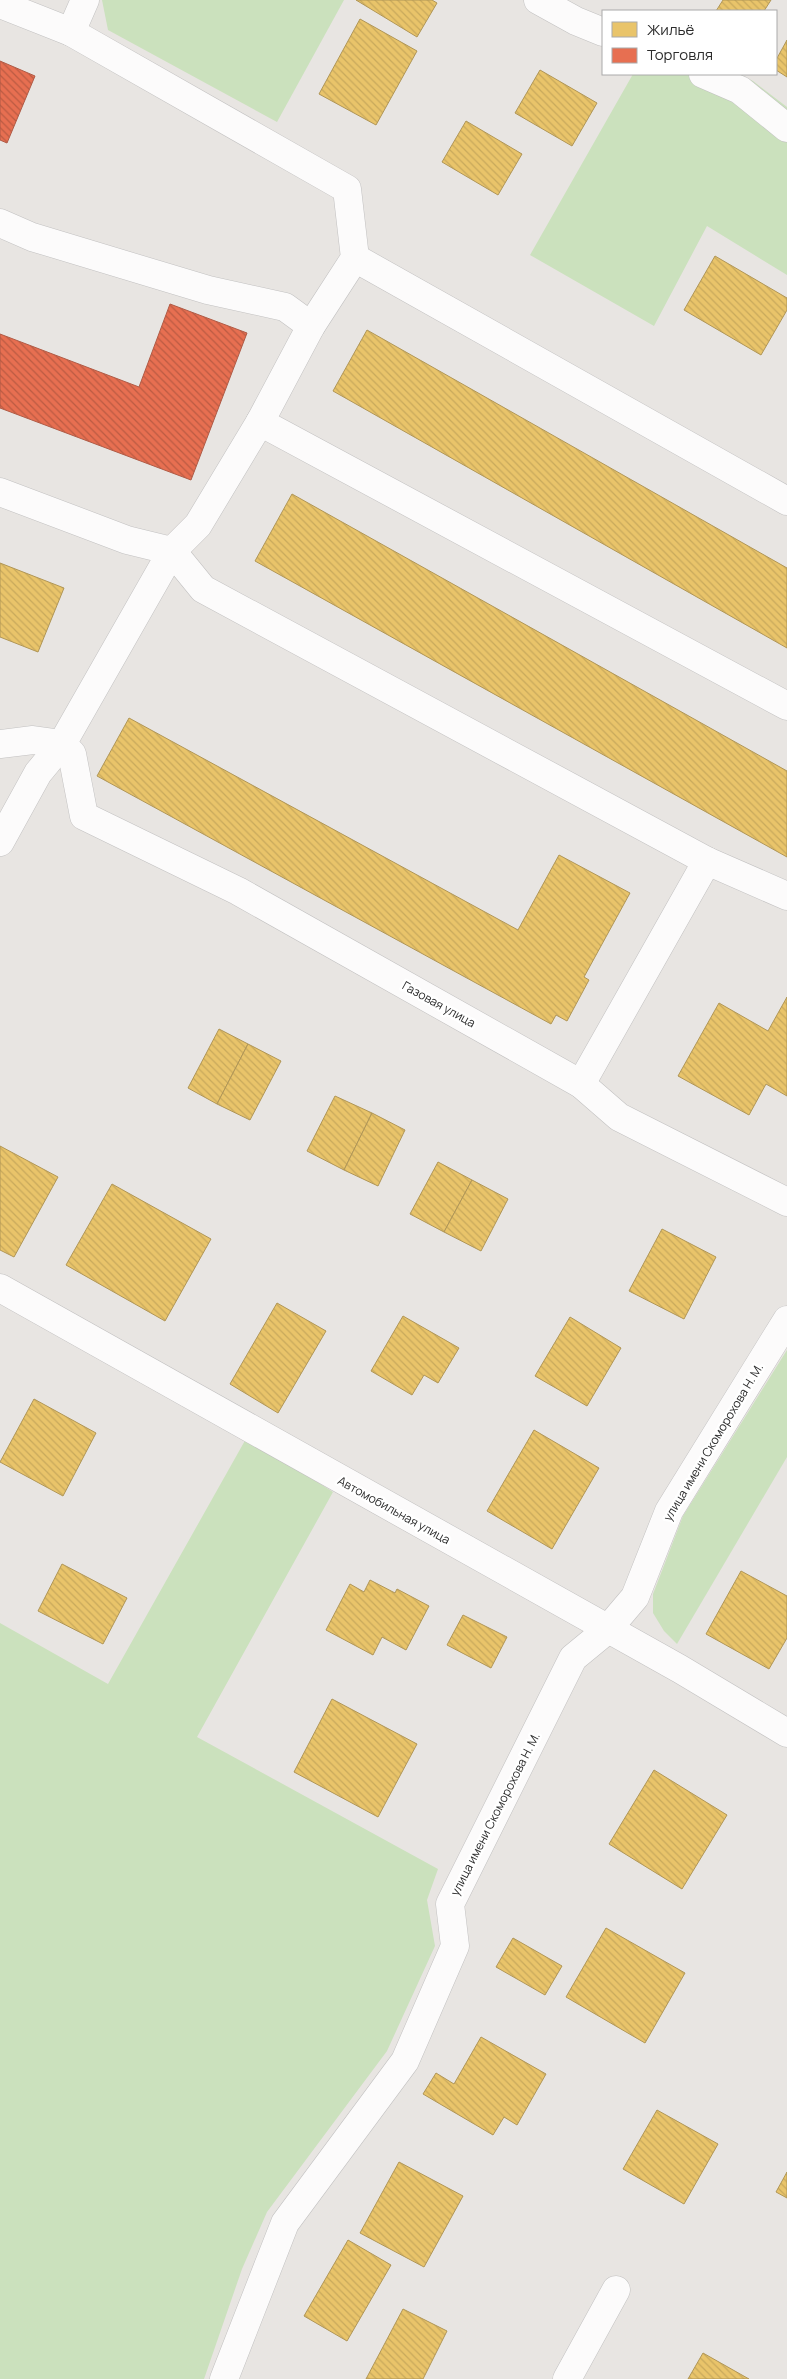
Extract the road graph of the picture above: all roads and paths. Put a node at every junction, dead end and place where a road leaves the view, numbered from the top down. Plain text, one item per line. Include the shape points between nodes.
1 (84, 0) edge
2 (538, 0) edge
3 (0, 4) edge
4 (70, 32) junction
5 (602, 32) edge
6 (705, 75) edge
7 (787, 128) edge
8 (0, 223) edge
9 (355, 258) junction
10 (312, 326) junction
11 (260, 422) junction
12 (0, 492) edge
13 (787, 501) edge
14 (172, 551) junction
15 (787, 706) edge
16 (0, 744) edge
17 (62, 744) junction
18 (0, 842) edge
19 (707, 861) junction
20 (787, 896) edge
21 (581, 1084) junction
22 (787, 1202) edge
23 (0, 1288) edge
24 (787, 1320) edge
25 (607, 1630) junction
26 (787, 1733) edge
27 (616, 2290) dead end
28 (224, 2379) edge
29 (567, 2379) edge

1 - 4 street
2 - 5 street
3 - 4 street
4 - 9 street via 347,189
6 - 7 street via 740,90
8 - 10 street via 32,237 208,290 285,308
9 - 10 street
9 - 13 street
10 - 11 street
11 - 14 street via 198,525
11 - 15 street
12 - 14 street via 127,540
14 - 17 street
14 - 19 street via 203,589
16 - 17 street via 33,740
17 - 18 street via 38,773
17 - 21 street, Газовая улица via 72,754 84,816 238,891
19 - 20 street
19 - 21 street
21 - 22 street, Газовая улица via 619,1117
23 - 25 street, Автомобильная улица
24 - 25 street, улица имени Скоморохова Н. М. via 669,1511 635,1597
25 - 26 street, Автомобильная улица
25 - 28 street, улица имени Скоморохова Н. М. via 573,1658 450,1904 455,1946 405,2061 285,2223
27 - 29 street

